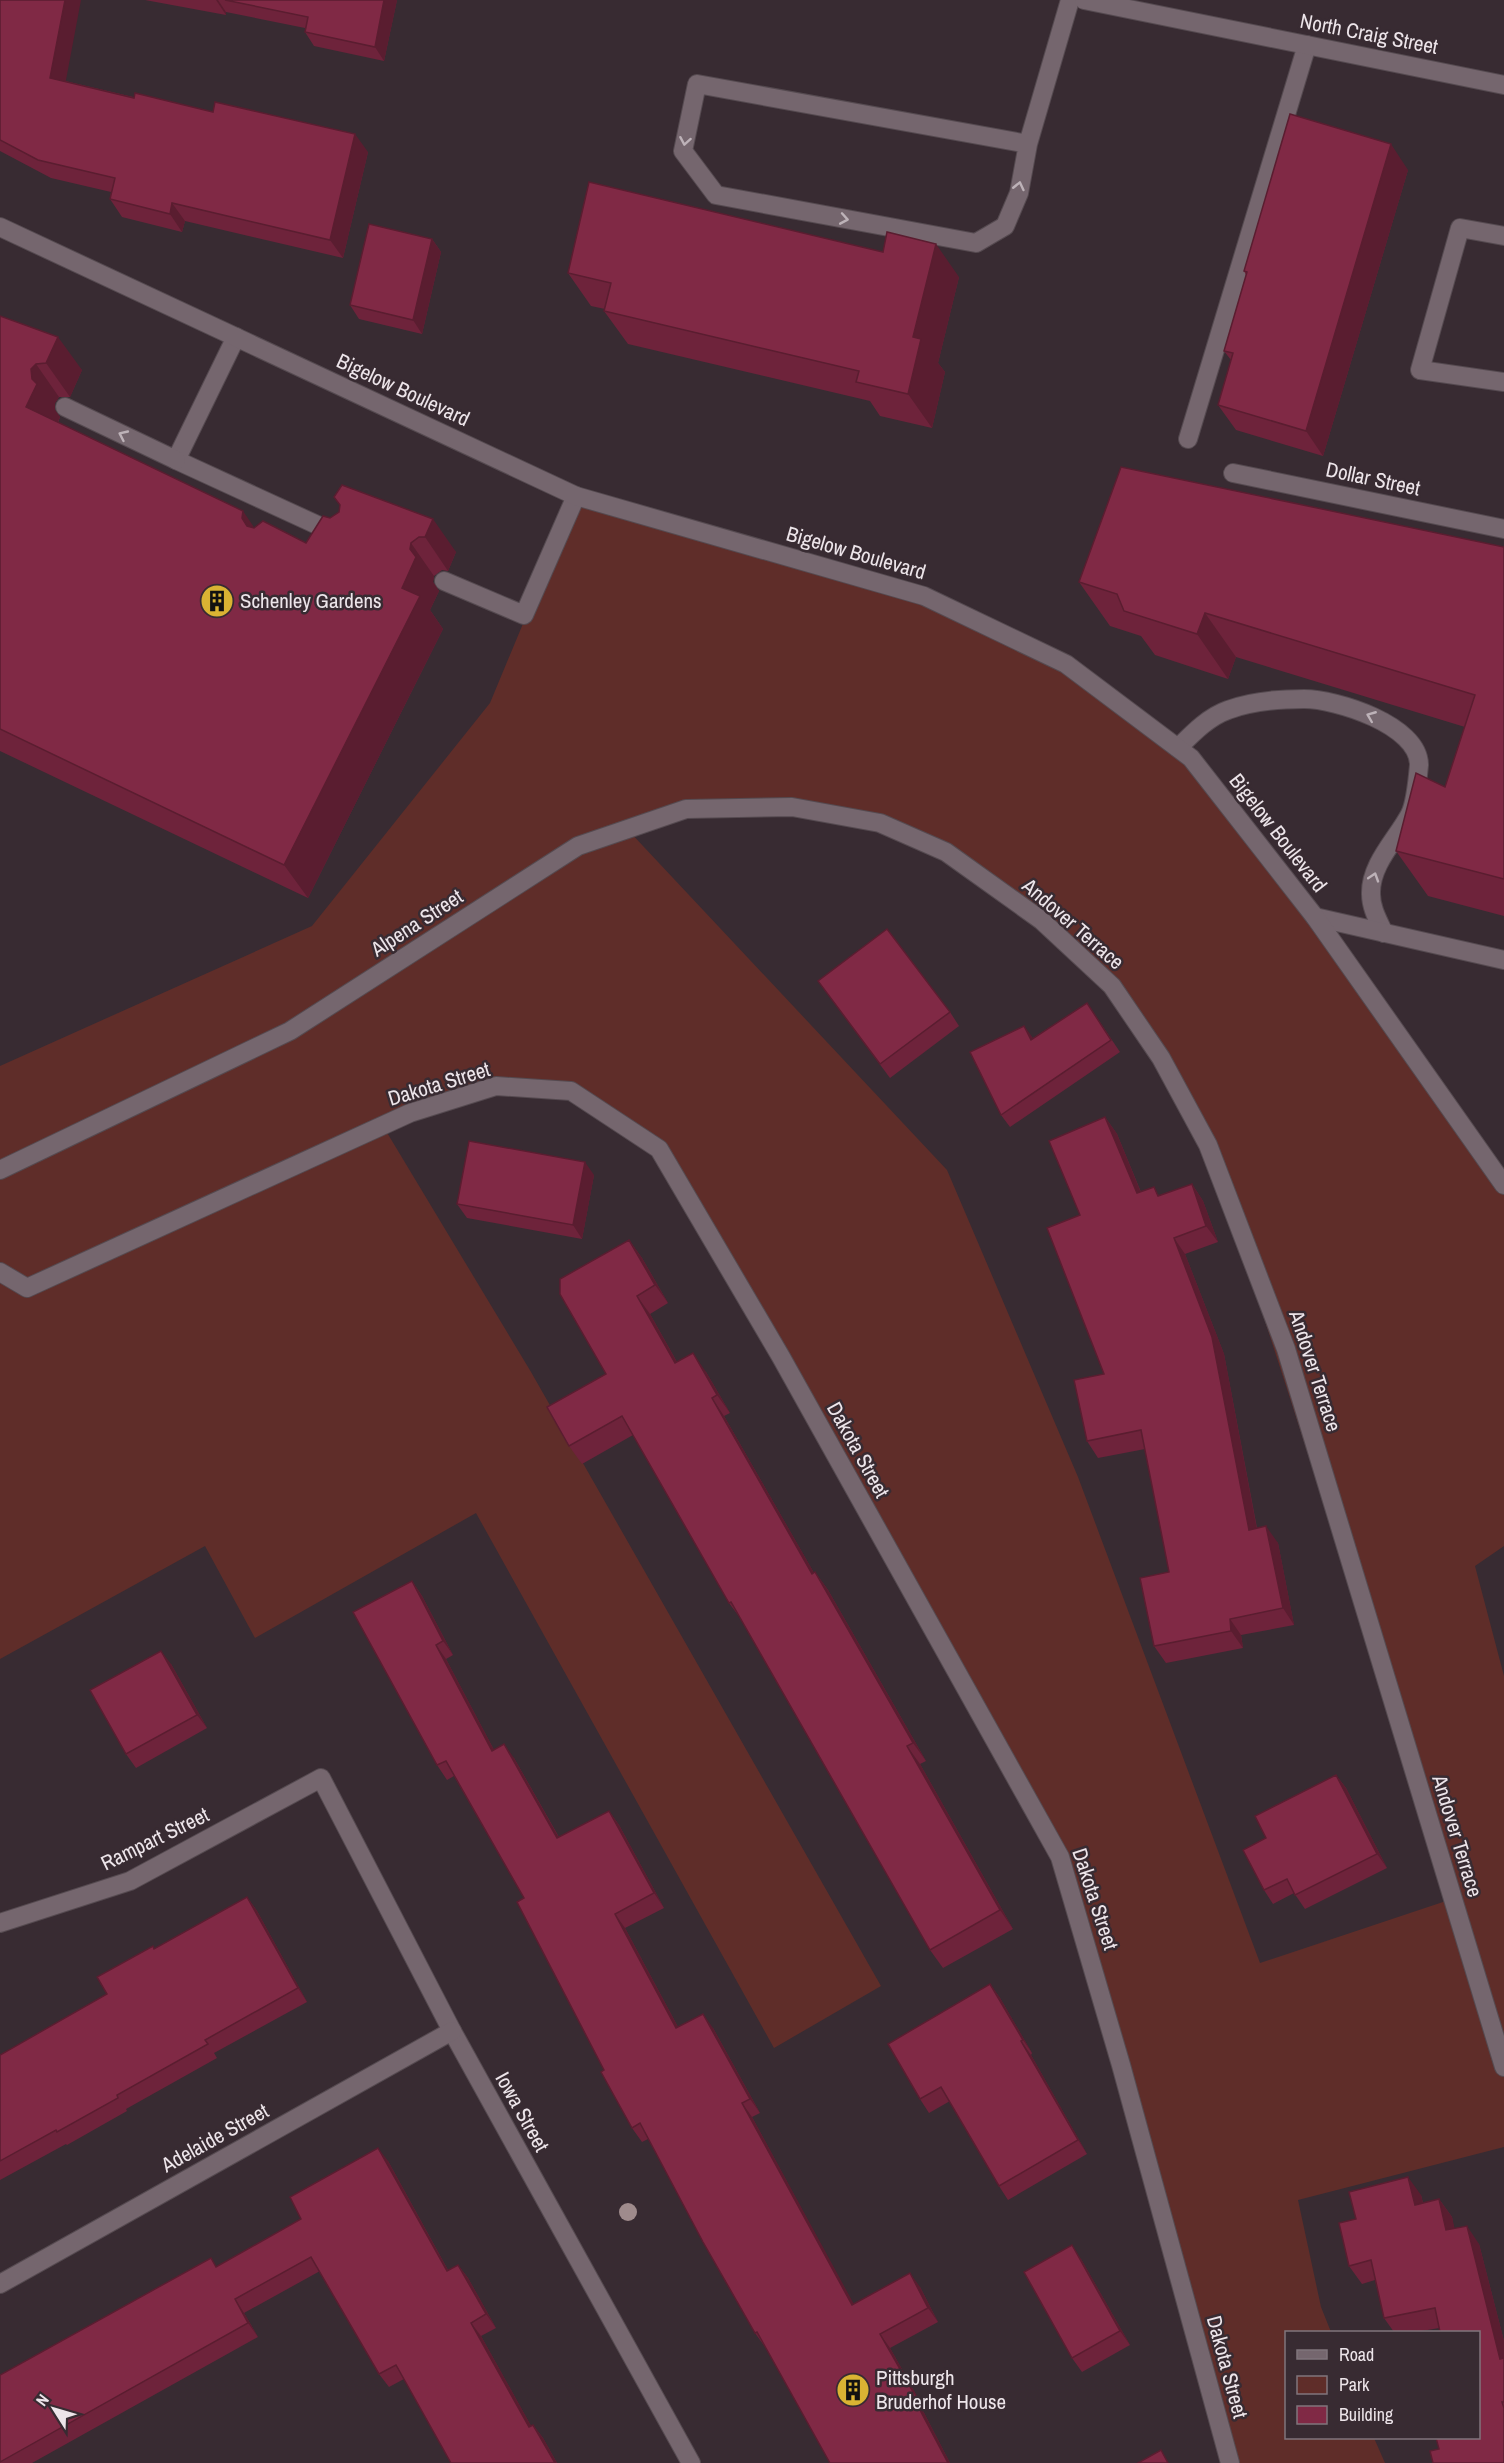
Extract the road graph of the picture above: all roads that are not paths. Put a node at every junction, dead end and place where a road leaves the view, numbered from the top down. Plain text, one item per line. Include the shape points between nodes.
1 (1070, 0) edge
2 (1084, 0) edge
3 (1307, 45) junction
4 (1504, 85) edge
5 (1028, 144) junction
6 (0, 227) edge
7 (1504, 236) edge
8 (236, 337) junction
9 (1504, 382) edge
10 (65, 407) dead end
11 (1188, 439) dead end
12 (176, 460) junction
13 (1233, 473) dead end
14 (576, 496) junction
15 (293, 514) junction
16 (1504, 529) edge
17 (285, 532) edge
18 (352, 540) edge
19 (444, 581) dead end
20 (1178, 748) junction
21 (880, 823) joint
22 (1315, 917) junction
23 (1384, 933) junction
24 (1504, 960) edge
25 (0, 1170) edge
26 (1504, 1185) edge
27 (0, 1272) edge
28 (321, 1778) joint
29 (0, 1923) edge
30 (452, 2031) junction
31 (1504, 2067) edge
32 (0, 2284) edge
33 (691, 2463) edge
34 (1230, 2463) edge

1 - 5 street
2 - 3 street, North Craig Street
3 - 4 street, North Craig Street
3 - 11 street
5 -> 5 street via 697,84 683,151 716,195 976,243 1005,226 1018,193
6 - 8 street, Bigelow Boulevard
7 - 9 street via 1460,228 1420,370
8 - 12 street
8 - 14 street, Bigelow Boulevard
12 -> 10 street
12 - 15 street
13 - 16 street, Dollar Street
14 - 19 street via 524,615
14 - 20 street, Bigelow Boulevard via 924,596 1066,664
15 - 17 street
15 - 18 street
20 - 22 street, Bigelow Boulevard via 1191,758
23 -> 20 street via 1373,909 1372,879 1411,811 1419,764 1402,733 1380,720 1330,702 1305,699 1227,710 1200,726
21 - 25 street, Alpena Street via 792,807 686,809 578,846 290,1031
21 - 31 street, Andover Terrace via 946,852 1041,920 1112,986 1161,1058 1208,1145 1286,1349
22 - 23 street
22 - 26 street, Bigelow Boulevard
23 - 24 street
27 - 34 street, Dakota Street via 27,1288 410,1113 496,1086 571,1091 659,1149 781,1358 1060,1857
28 - 29 street, Rampart Street via 130,1881
28 - 30 street, Iowa Street
30 - 32 street, Adelaide Street
30 - 33 street, Iowa Street

